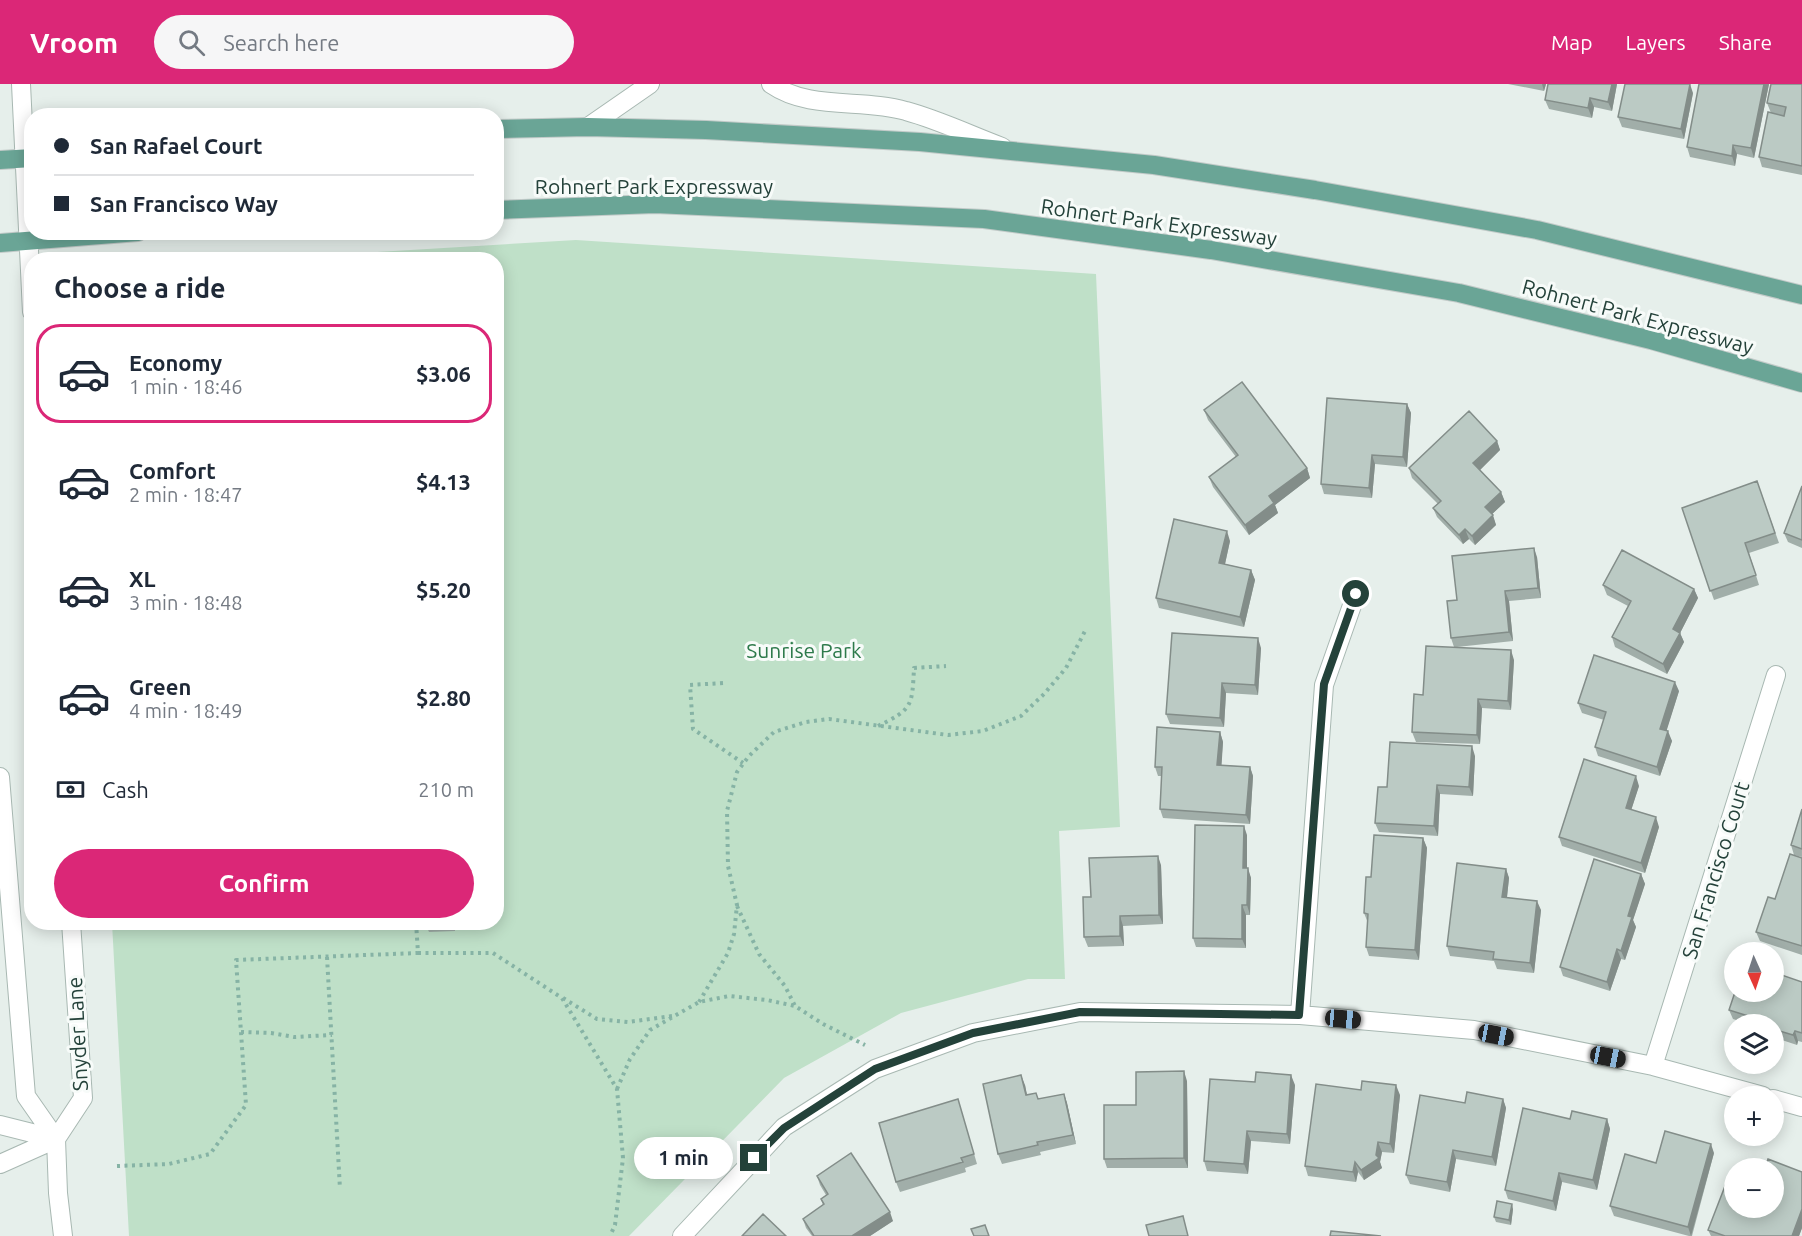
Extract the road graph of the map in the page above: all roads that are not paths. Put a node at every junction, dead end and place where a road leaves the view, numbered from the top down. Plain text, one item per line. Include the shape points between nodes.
1 (21, 84) edge
2 (650, 84) edge
3 (771, 84) edge
4 (24, 116) edge
5 (588, 127) junction
6 (504, 129) edge
7 (1009, 150) junction
8 (24, 158) edge
9 (0, 160) edge
10 (504, 210) edge
11 (41, 240) edge
12 (29, 241) junction
13 (0, 243) edge
14 (29, 252) edge
15 (1802, 295) edge
16 (1802, 383) edge
17 (1356, 594) dead end
18 (1776, 675) dead end
19 (0, 777) edge
20 (72, 930) edge
21 (1299, 1015) junction
22 (1653, 1066) junction
23 (1726, 1086) edge
24 (1784, 1102) edge
25 (1802, 1107) edge
26 (0, 1125) edge
27 (56, 1139) junction
28 (0, 1164) edge
29 (63, 1236) edge
30 (682, 1236) edge

1 - 4 street
2 - 5 street
3 - 7 street via 803,99 905,110
5 - 6 main road
5 - 7 main road via 920,142
7 - 15 main road via 1154,165 1315,189 1538,230
8 - 9 main road
10 - 16 main road, Rohnert Park Expressway via 655,204 995,220 1211,250 1459,293 1651,340
11 - 12 main road
12 - 13 main road
12 - 14 street
17 - 21 street via 1324,684
18 - 22 street, San Francisco Court
19 - 27 street via 26,1096
20 - 27 street, Snyder Lane via 82,1098
21 - 22 street via 1474,1030
21 - 30 street via 1080,1012 973,1033 875,1069 784,1128
22 - 23 street
24 - 25 street
26 - 27 street
27 - 28 street
27 - 29 street

